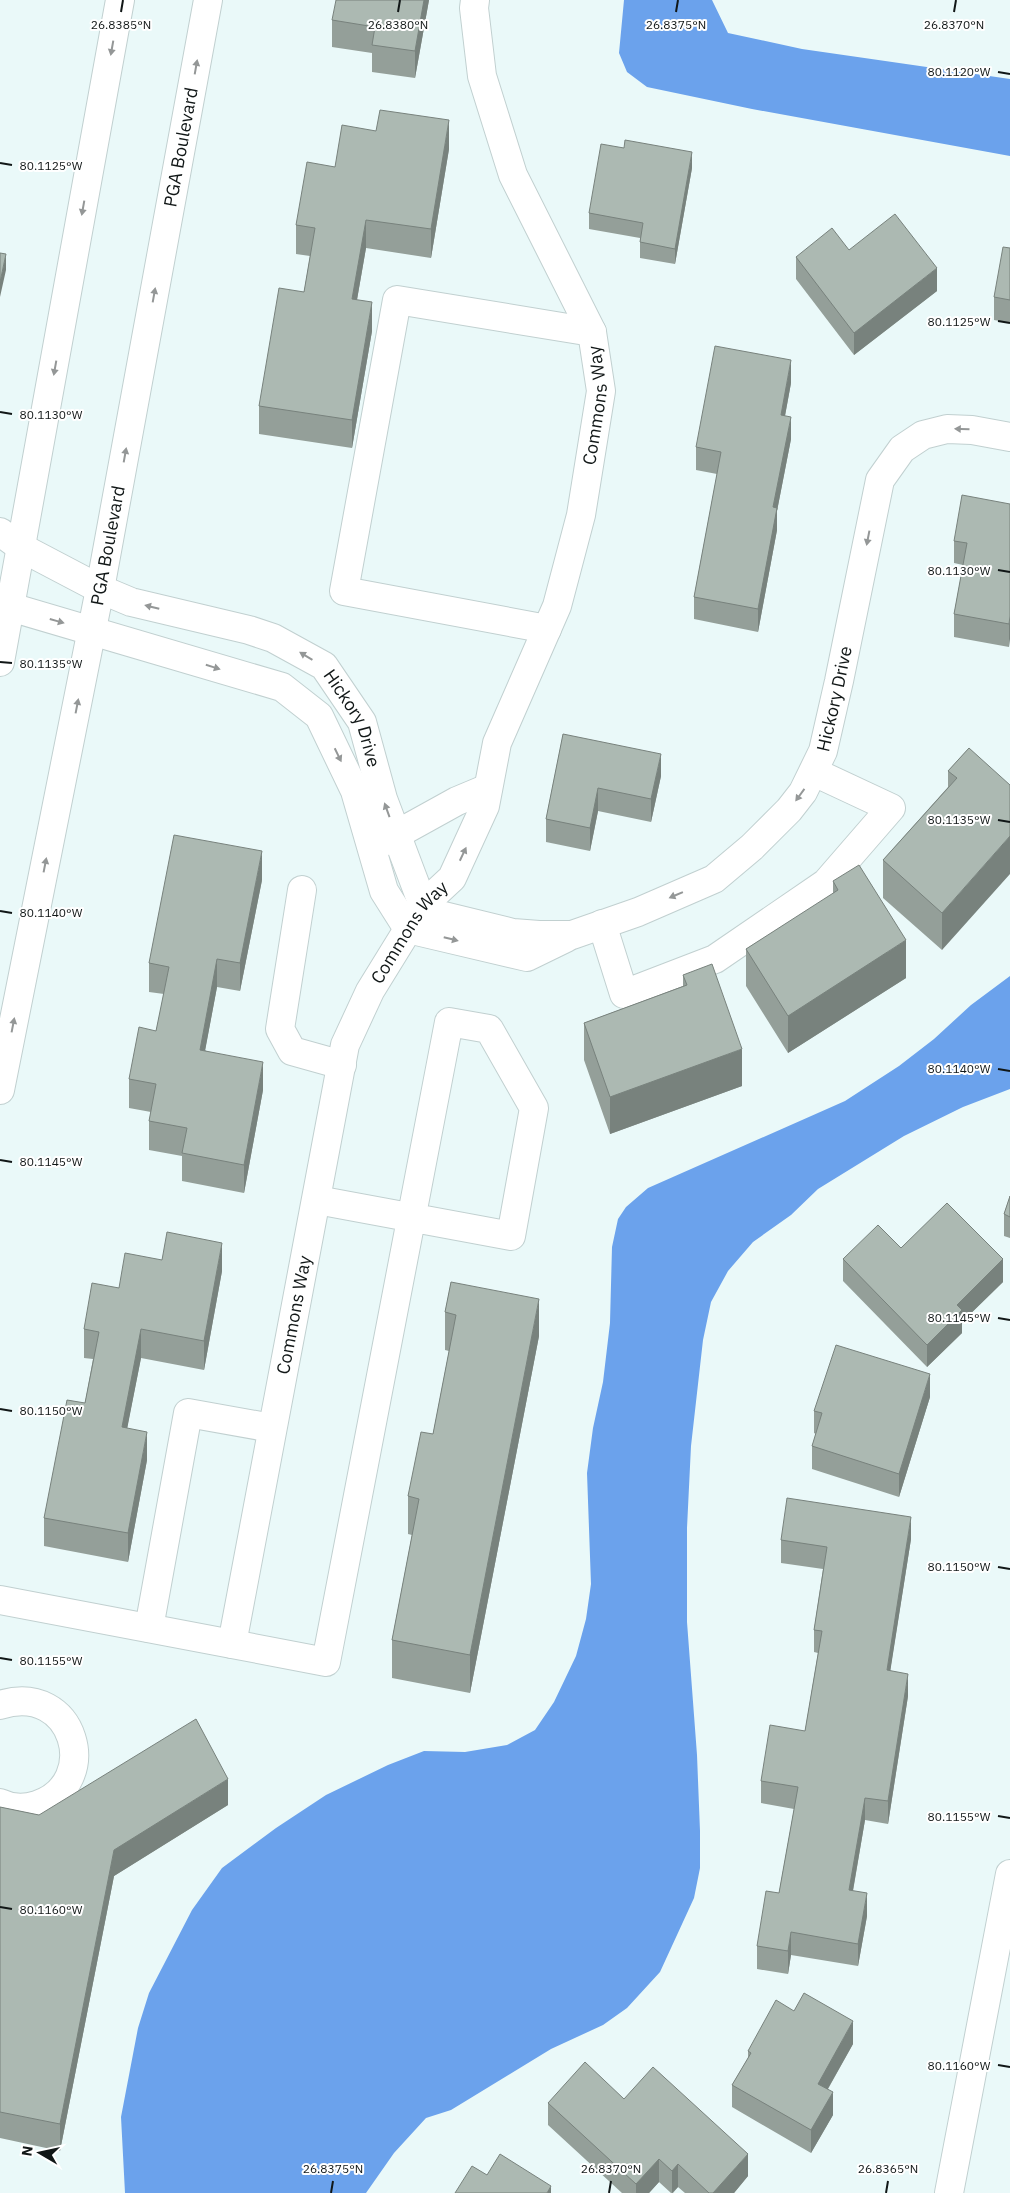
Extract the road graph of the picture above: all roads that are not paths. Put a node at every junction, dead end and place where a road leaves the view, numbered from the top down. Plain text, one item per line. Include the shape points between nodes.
1 (120, 0) edge
2 (208, 0) edge
3 (475, 0) edge
4 (592, 332) junction
5 (1010, 438) edge
6 (0, 532) edge
7 (22, 548) junction
8 (100, 589) junction
9 (5, 606) edge
10 (547, 628) junction
11 (92, 631) junction
12 (0, 662) edge
13 (814, 772) junction
14 (488, 788) junction
15 (396, 836) junction
16 (372, 848) junction
17 (302, 890) dead end
18 (423, 905) junction
19 (602, 924) junction
20 (408, 928) junction
21 (572, 935) junction
22 (342, 1065) junction
23 (0, 1090) edge
24 (317, 1200) junction
25 (413, 1217) junction
26 (272, 1428) junction
27 (0, 1600) edge
28 (149, 1628) junction
29 (232, 1644) junction
30 (0, 1705) edge
31 (0, 1803) edge
32 (1010, 1874) edge
33 (949, 2193) edge

1 -> 7 street
8 -> 2 street, PGA Boulevard
3 - 4 street, Commons Way via 482,76 513,175
4 - 10 street, Commons Way via 601,391 581,515 557,606
4 - 10 street via 397,300 344,591
5 -> 13 street, Hickory Drive via 972,430 947,429 923,435 902,449 880,480 839,681 823,751
6 - 7 street, Hickory Drive
7 - 8 street, Hickory Drive
7 - 9 street
8 - 11 street, PGA Boulevard
15 -> 8 street, Hickory Drive via 362,722 324,666 273,638 131,602
9 -> 11 street, Hickory Drive
9 - 12 street
10 - 14 street, Commons Way via 497,743
11 -> 16 street, Hickory Drive via 282,687 319,716 355,791
23 -> 11 street, PGA Boulevard
13 -> 19 street, Hickory Drive via 789,810 752,848 714,879
13 - 19 street via 891,808 826,883 715,959 624,994
14 - 15 street via 457,801
18 -> 14 street, Commons Way via 452,878 485,806
15 - 16 street
15 - 18 street, Hickory Drive
16 - 20 street, Hickory Drive via 384,891
17 - 22 street via 280,1029 292,1051
18 - 20 street, Commons Way
18 - 21 street, Hickory Drive via 440,915 513,933
19 - 21 street, Hickory Drive
20 -> 21 street, Hickory Drive via 527,957
20 - 22 street, Commons Way via 370,991 346,1045
22 - 24 street, Commons Way
24 - 25 street
24 - 26 street, Commons Way
25 - 25 street via 449,1022 489,1029 534,1108 511,1236
25 - 29 street via 326,1662
26 - 28 street via 188,1414
26 - 29 street, Commons Way
27 - 28 street
28 - 29 street
30 - 31 street via 14,1700 35,1702 54,1712 68,1728 74,1748 72,1769 63,1788 47,1801 27,1808
32 - 33 street

